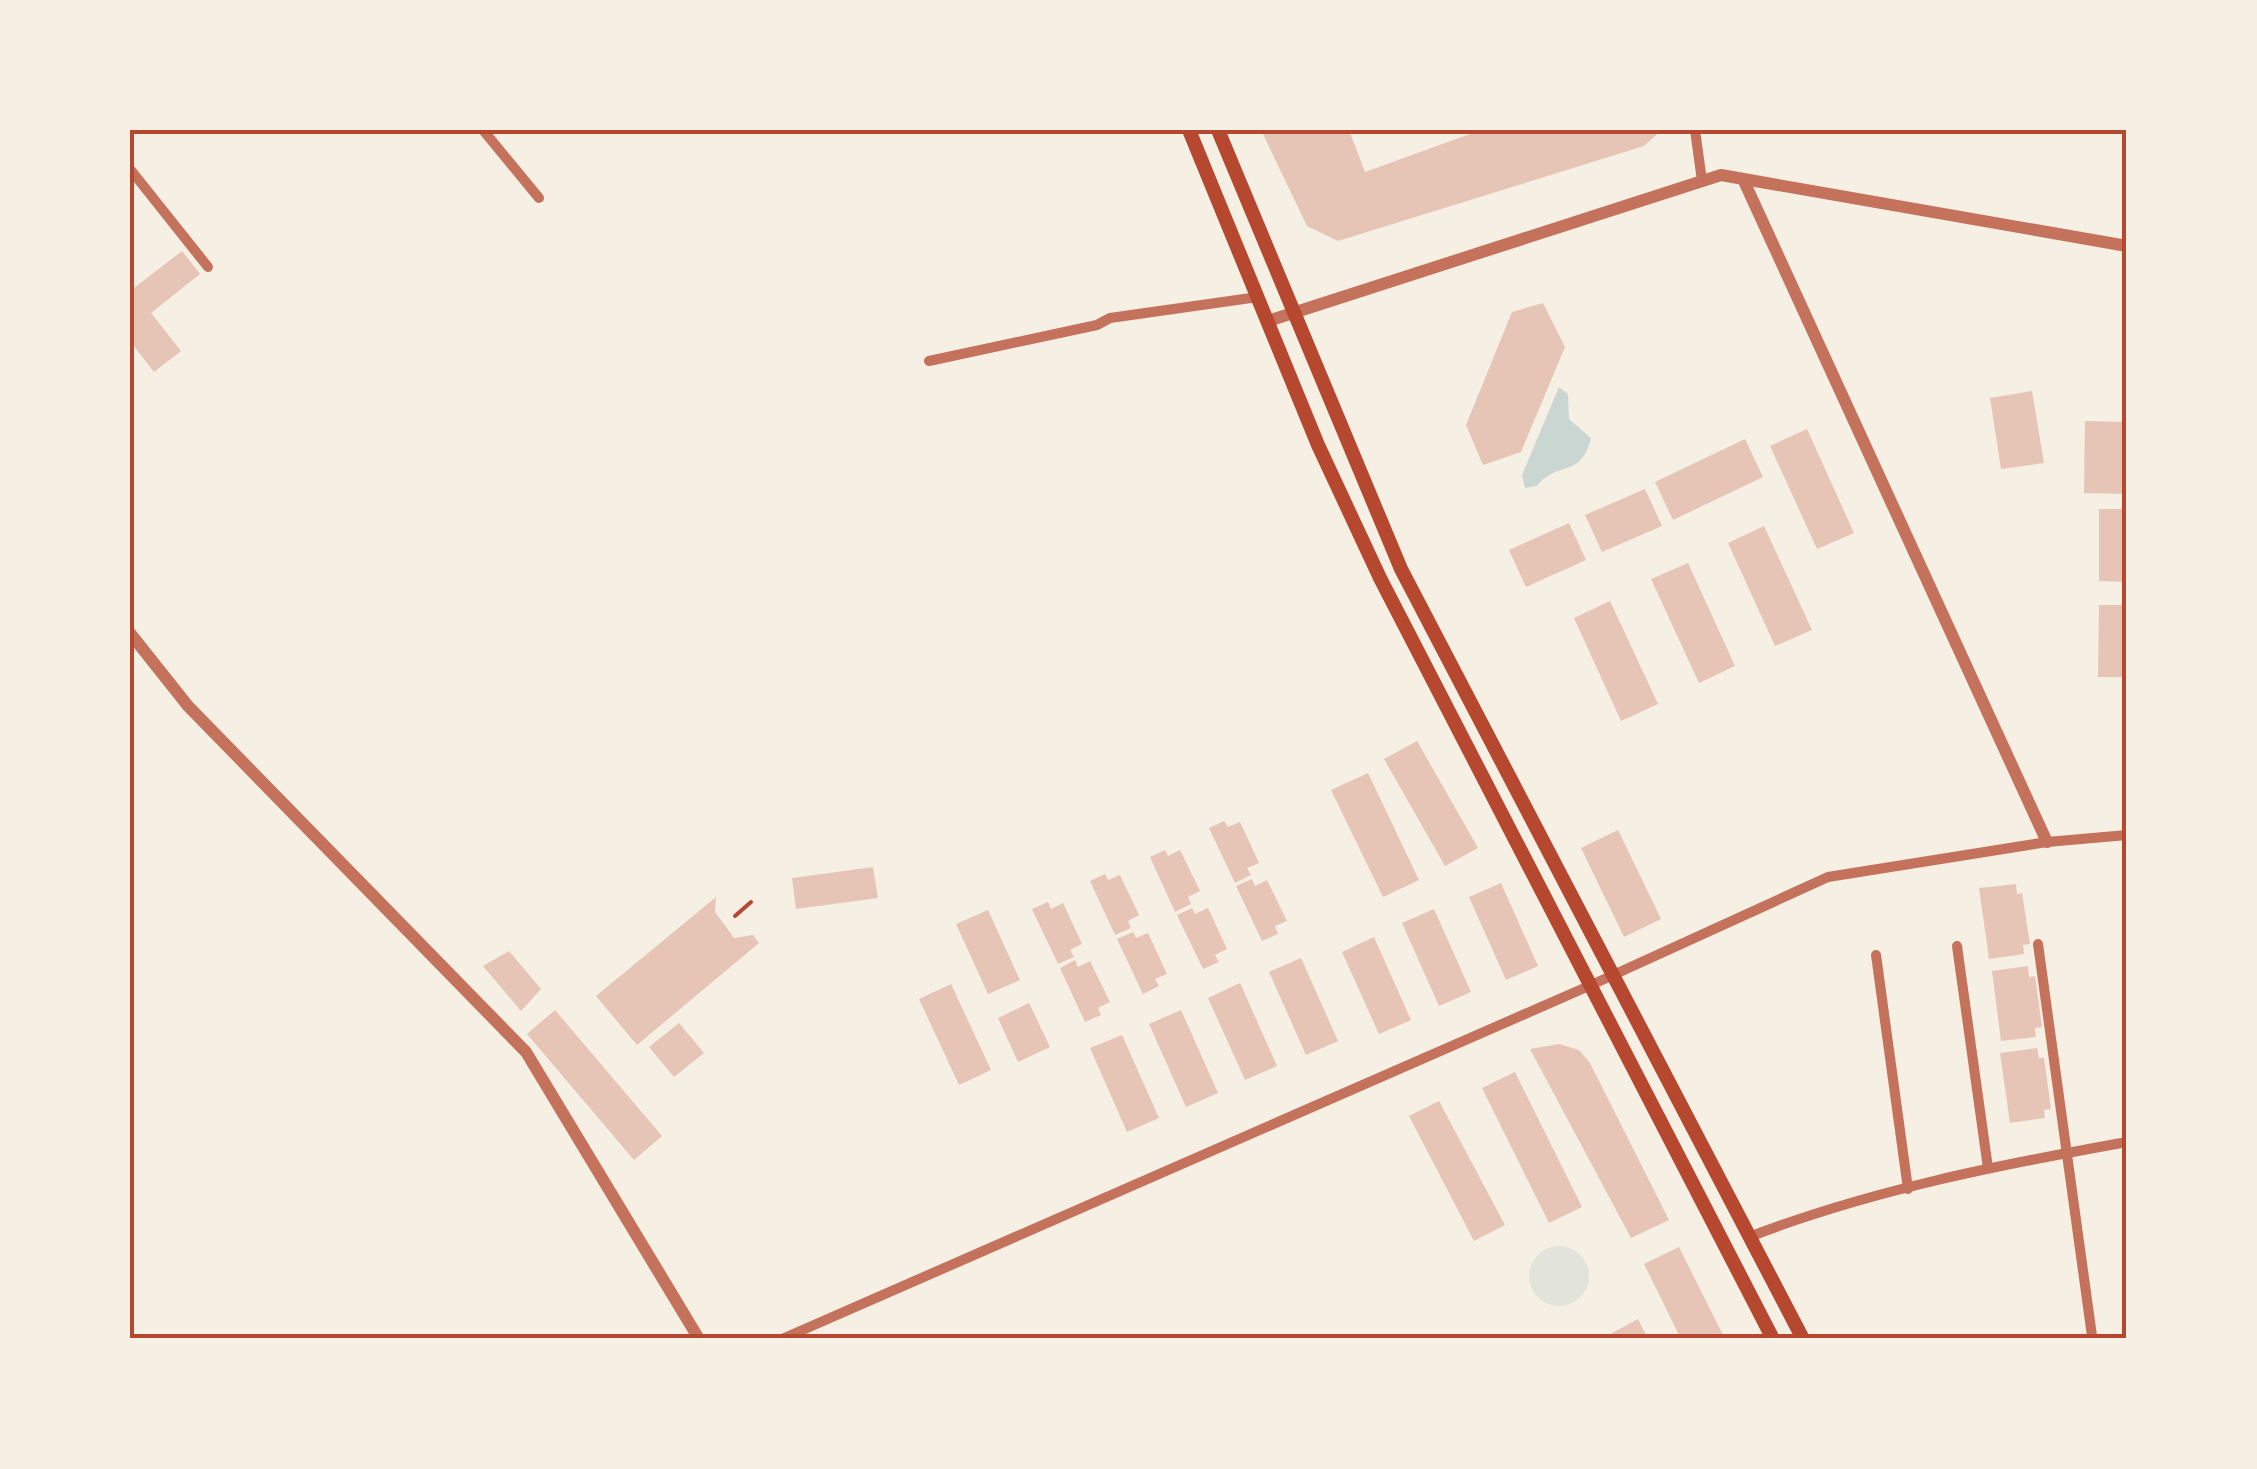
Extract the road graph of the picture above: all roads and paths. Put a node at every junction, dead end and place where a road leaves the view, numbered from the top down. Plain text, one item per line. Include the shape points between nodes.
1 (483, 130) edge
2 (1189, 130) edge
3 (1218, 130) edge
4 (1695, 130) edge
5 (130, 169) edge
6 (1743, 178) junction
7 (1702, 181) junction
8 (539, 198) dead end
9 (2127, 246) edge
10 (208, 267) dead end
11 (1258, 298) junction
12 (1292, 314) junction
13 (1268, 321) junction
14 (929, 362) dead end
15 (130, 633) edge
16 (2127, 835) edge
17 (2047, 842) junction
18 (751, 902) dead end
19 (735, 916) dead end
20 (2038, 944) dead end
21 (1957, 946) dead end
22 (1876, 956) dead end
23 (1612, 976) junction
24 (1589, 986) junction
25 (2127, 1142) edge
26 (2066, 1153) junction
27 (1988, 1168) junction
28 (1908, 1189) junction
29 (1750, 1237) junction
30 (2092, 1336) dead end
31 (700, 1339) edge
32 (782, 1339) edge
33 (1773, 1339) edge
34 (1803, 1339) edge

1 - 8 street
2 - 11 main road
3 - 12 main road
4 - 7 street
5 - 10 street
6 - 7 street
6 - 9 street
6 - 17 street
7 - 12 street
11 - 13 main road
11 - 14 street via 1110,318
12 - 13 street
12 - 23 main road via 1402,569
13 - 24 main road via 1380,578
15 - 31 street via 188,706 526,1052
16 - 17 street
17 - 23 street via 1828,877
18 - 19 path
20 - 26 street
21 - 27 street
22 - 28 street
23 - 24 street
23 - 29 main road
24 - 32 street
24 - 33 main road
25 - 26 street
26 - 27 street
26 - 30 street
27 - 28 street
28 - 29 street via 1813,1212
29 - 34 main road

